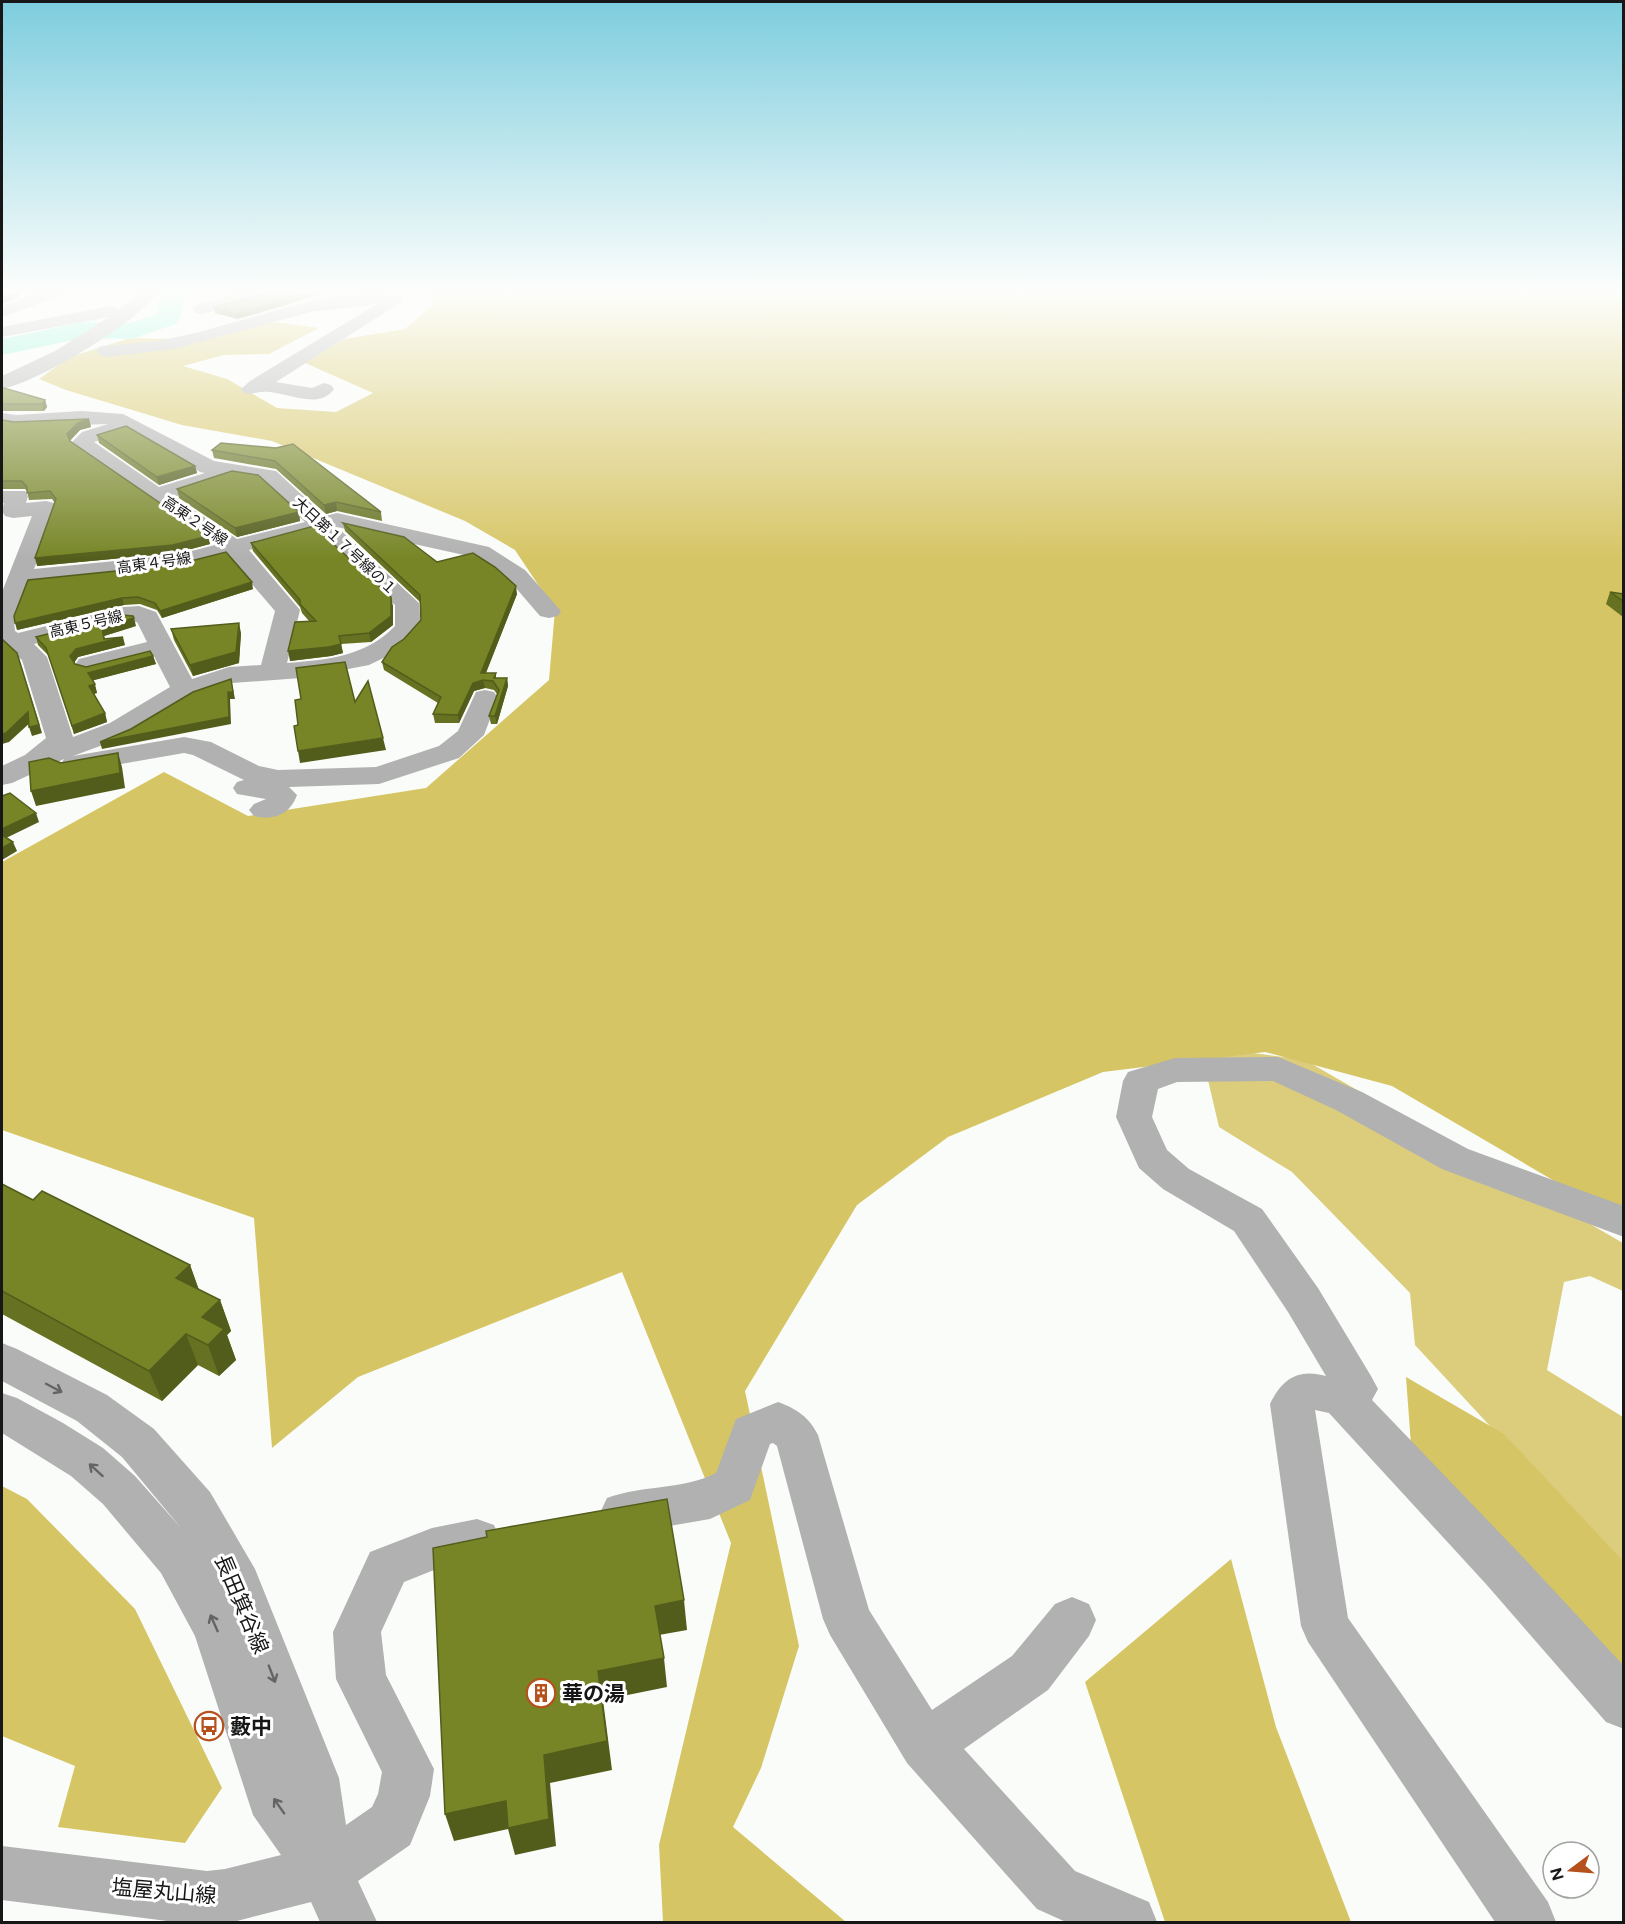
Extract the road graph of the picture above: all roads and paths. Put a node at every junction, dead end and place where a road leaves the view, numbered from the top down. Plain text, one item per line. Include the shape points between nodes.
1 (264, 381) edge
2 (324, 388) dead end
3 (9, 422) edge
4 (131, 424) junction
5 (237, 470) junction
6 (156, 495) junction
7 (2, 497) edge
8 (322, 524) junction
9 (234, 548) junction
10 (15, 571) edge
11 (549, 611) dead end
12 (15, 641) junction
13 (162, 646) junction
14 (88, 665) edge
15 (272, 671) junction
16 (184, 690) junction
17 (485, 698) dead end
18 (2, 761) edge
19 (31, 762) junction
20 (235, 765) junction
21 (2, 777) edge
22 (264, 810) dead end
23 (1623, 1222) edge
24 (2, 1361) edge
25 (1343, 1399) junction
26 (2, 1411) edge
27 (584, 1520) edge
28 (514, 1533) edge
29 (1072, 1620) dead end
30 (1623, 1704) edge
31 (925, 1745) junction
32 (325, 1871) junction
33 (2, 1873) edge
34 (349, 1923) edge
35 (1129, 1923) edge
36 (1528, 1923) edge

1 - 2 street via 254,387 315,394
3 - 4 street, 大日第１７号線の１ via 82,417 116,418
4 - 5 street, 大日第１７号線の１ via 208,467
4 - 6 street, 高東２号線 via 89,436 81,443
5 - 6 street
5 - 8 street, 大日第１７号線の１ via 268,476
6 - 9 street, 高東２号線
7 - 10 street via 17,496 13,511 46,508
8 - 9 street, 高東４号線
8 - 11 street, 高東４号線 via 337,520 481,552 517,575
8 - 15 street, 大日第１７号線の１ via 407,603 408,627 391,645 360,660
9 - 10 street, 高東４号線 via 177,562
9 - 15 street, 高東２号線 via 288,610
10 - 12 street via 2,622 3,635
12 - 13 street, 高東５号線 via 139,613 147,617
12 - 19 street via 34,657 61,741
13 - 14 street
13 - 16 street, 高東５号線
15 - 16 street, 大日第１７号線の１ via 229,675
16 - 19 street, 大日第１７号線の１ via 120,729
17 - 20 street via 470,735 449,752 379,775 278,779
18 - 19 street
19 - 20 street via 60,767 184,745 201,748
19 - 21 street, 大日第１７号線の１
20 - 22 street via 232,784 282,795 280,803
23 - 25 street via 1455,1160 1349,1101 1278,1069 1175,1070 1140,1081 1134,1117 1152,1158 1176,1179 1248,1220 1303,1300 1356,1389
24 -> 32 street, 長田箕谷線 via 92,1408 129,1436 194,1507 231,1569 313,1778
25 - 30 street
25 - 36 street via 1309,1389 1292,1404 1325,1626
32 -> 26 street, 長田箕谷線 via 272,1796 217,1629 177,1558 118,1490 87,1462
27 - 31 street via 718,1495 734,1486 752,1432 778,1421 796,1435 847,1619
28 - 32 street, 塩屋丸山線 via 432,1549 387,1567 357,1632 361,1679 408,1769 404,1796 391,1826
29 - 31 street via 1030,1673
31 - 35 street via 1056,1890
32 - 33 street, 塩屋丸山線 via 207,1899
32 - 34 street, 長田箕谷線

